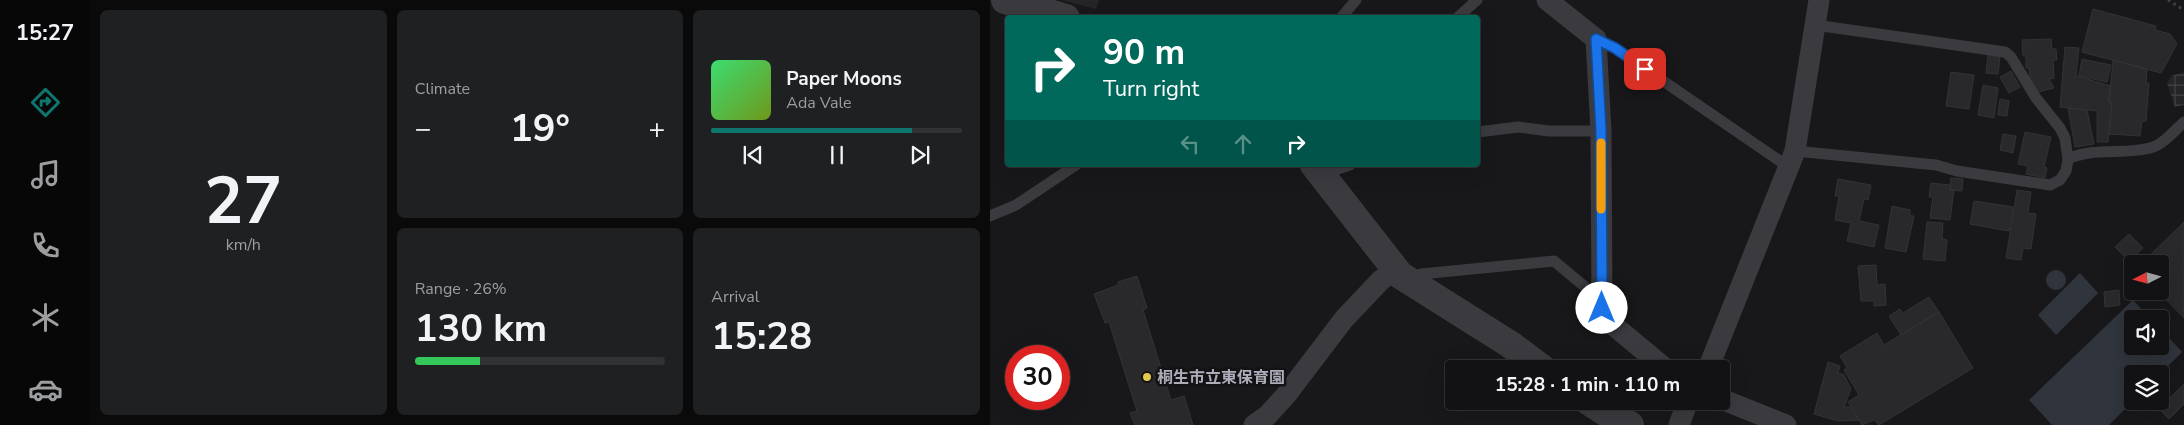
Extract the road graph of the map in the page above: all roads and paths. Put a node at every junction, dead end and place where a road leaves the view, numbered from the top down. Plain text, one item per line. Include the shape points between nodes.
1 (1005, 0) edge
2 (1356, 0) edge
3 (1477, 0) edge
4 (1547, 0) edge
5 (1819, 0) edge
6 (2168, 0) edge
7 (2184, 10) edge
8 (1056, 15) edge
9 (1344, 15) edge
10 (1460, 15) edge
11 (1815, 25) junction
12 (1596, 39) junction
13 (2184, 122) edge
14 (1601, 131) junction
15 (1480, 132) edge
16 (2068, 159) junction
17 (1792, 160) junction
18 (1073, 167) edge
19 (1344, 167) edge
20 (1319, 172) edge
21 (990, 216) edge
22 (1400, 275) junction
23 (1602, 301) junction
24 (1531, 360) edge
25 (1655, 360) edge
26 (1712, 360) edge
27 (1730, 403) edge
28 (1602, 410) edge
29 (1685, 410) edge
30 (1266, 422) edge
31 (1630, 425) edge
32 (1679, 425) edge
33 (1786, 425) edge

1 - 8 street
2 - 9 lane
3 - 10 lane
4 - 12 street
5 - 11 street
6 - 7 path
11 - 16 lane via 2005,52 2060,128
11 - 17 street
12 - 14 street
12 - 17 lane
13 - 16 lane via 2151,148 2089,152
14 - 15 lane via 1549,131 1518,127
14 - 23 street
16 - 17 lane via 2060,180 2050,185 1936,165
17 - 26 street
18 - 21 lane via 1016,205
19 - 20 lane
20 - 22 street
22 - 23 lane via 1554,261
22 - 24 street
22 - 30 street via 1381,280 1344,319
23 - 25 street via 1607,320
27 - 33 street
28 - 31 street
29 - 32 street

